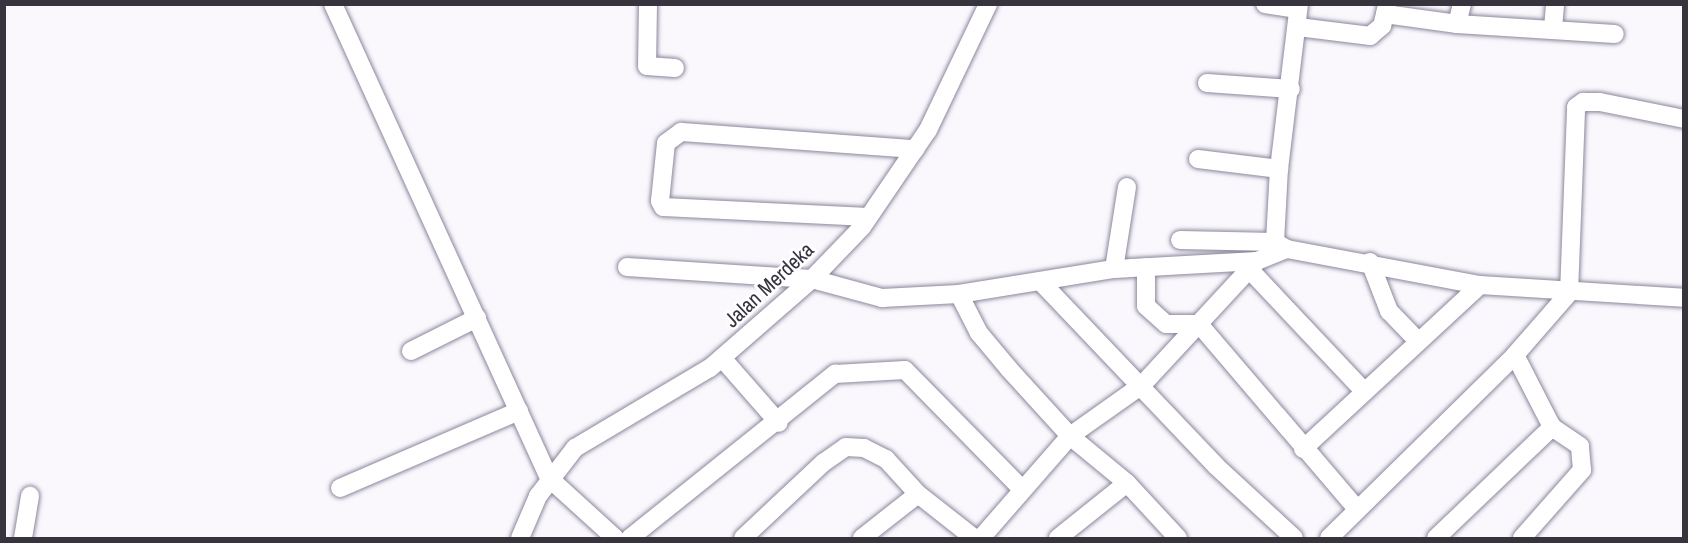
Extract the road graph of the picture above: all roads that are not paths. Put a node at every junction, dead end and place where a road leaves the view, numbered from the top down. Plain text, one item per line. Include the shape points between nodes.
1 (333, 4) edge
2 (648, 4) edge
3 (988, 4) edge
4 (1265, 4) edge
5 (1462, 4) edge
6 (1555, 4) edge
7 (1386, 10) edge
8 (1298, 13) edge
9 (1457, 24) junction
10 (1553, 28) junction
11 (1615, 34) dead end
12 (675, 68) dead end
13 (1207, 83) dead end
14 (1291, 88) junction
15 (1683, 119) edge
16 (915, 149) junction
17 (1198, 159) dead end
18 (1280, 169) junction
19 (1127, 187) dead end
20 (868, 217) junction
21 (1180, 240) dead end
22 (1281, 245) junction
23 (1370, 262) junction
24 (1253, 265) junction
25 (627, 267) dead end
26 (1146, 267) junction
27 (1114, 269) junction
28 (812, 279) junction
29 (1041, 282) junction
30 (1480, 285) junction
31 (1569, 293) junction
32 (959, 294) junction
33 (1683, 298) edge
34 (477, 318) junction
35 (1199, 324) junction
36 (1418, 341) junction
37 (411, 351) dead end
38 (1515, 355) junction
39 (722, 358) junction
40 (1142, 385) junction
41 (1363, 390) junction
42 (519, 411) junction
43 (779, 423) junction
44 (1552, 427) junction
45 (1070, 436) junction
46 (1303, 449) junction
47 (549, 478) junction
48 (1127, 483) junction
49 (340, 488) dead end
50 (1023, 490) junction
51 (918, 494) junction
52 (30, 496) dead end
53 (1357, 509) junction
54 (23, 538) edge
55 (520, 538) edge
56 (615, 538) edge
57 (630, 538) edge
58 (743, 538) edge
59 (862, 538) edge
60 (974, 538) edge
61 (981, 538) edge
62 (1058, 538) edge
63 (1178, 538) edge
64 (1294, 538) edge
65 (1329, 538) edge
66 (1436, 538) edge
67 (1522, 538) edge

1 - 34 street
2 - 12 street via 647,66
3 - 16 street, Jalan Merdeka via 928,130
4 - 8 street
5 - 9 street
6 - 10 street
7 - 8 street via 1382,26 1370,36
7 - 9 street
8 - 14 street
9 - 10 street
10 - 11 street
13 - 14 street
14 - 18 street
15 - 31 street via 1600,102 1583,102 1576,107
16 - 20 street, Jalan Merdeka
16 - 20 street via 681,132 666,143 663,207
17 - 18 street
18 - 22 street
19 - 27 street
20 - 28 street, Jalan Merdeka
21 - 22 street
22 - 23 street
22 - 24 street
23 - 30 street
23 - 36 street via 1389,311
24 - 26 street
24 - 35 street
24 - 41 street
25 - 28 street
26 - 27 street
26 - 35 street via 1144,298 1157,317 1180,327
27 - 29 street
28 - 32 street via 882,298
28 - 39 street, Jalan Merdeka
29 - 32 street
29 - 40 street
30 - 31 street
30 - 36 street
31 - 33 street
31 - 38 street
32 - 45 street via 979,333
34 - 37 street
34 - 42 street
35 - 40 street
35 - 46 street
36 - 41 street
38 - 44 street
38 - 53 street
39 - 43 street
39 - 47 street, Jalan Merdeka via 575,448
40 - 45 street
40 - 64 street via 1216,466
41 - 46 street
42 - 47 street
42 - 49 street
43 - 50 street via 835,374 905,370
43 - 57 street
44 - 66 street
44 - 67 street via 1580,446 1582,470
45 - 48 street
45 - 50 street
46 - 53 street
47 - 55 street, Jalan Merdeka
47 - 56 street
48 - 62 street
48 - 63 street
50 - 61 street
51 - 58 street via 886,459 864,448 846,447 823,463
51 - 59 street
51 - 60 street
52 - 54 street
53 - 65 street

